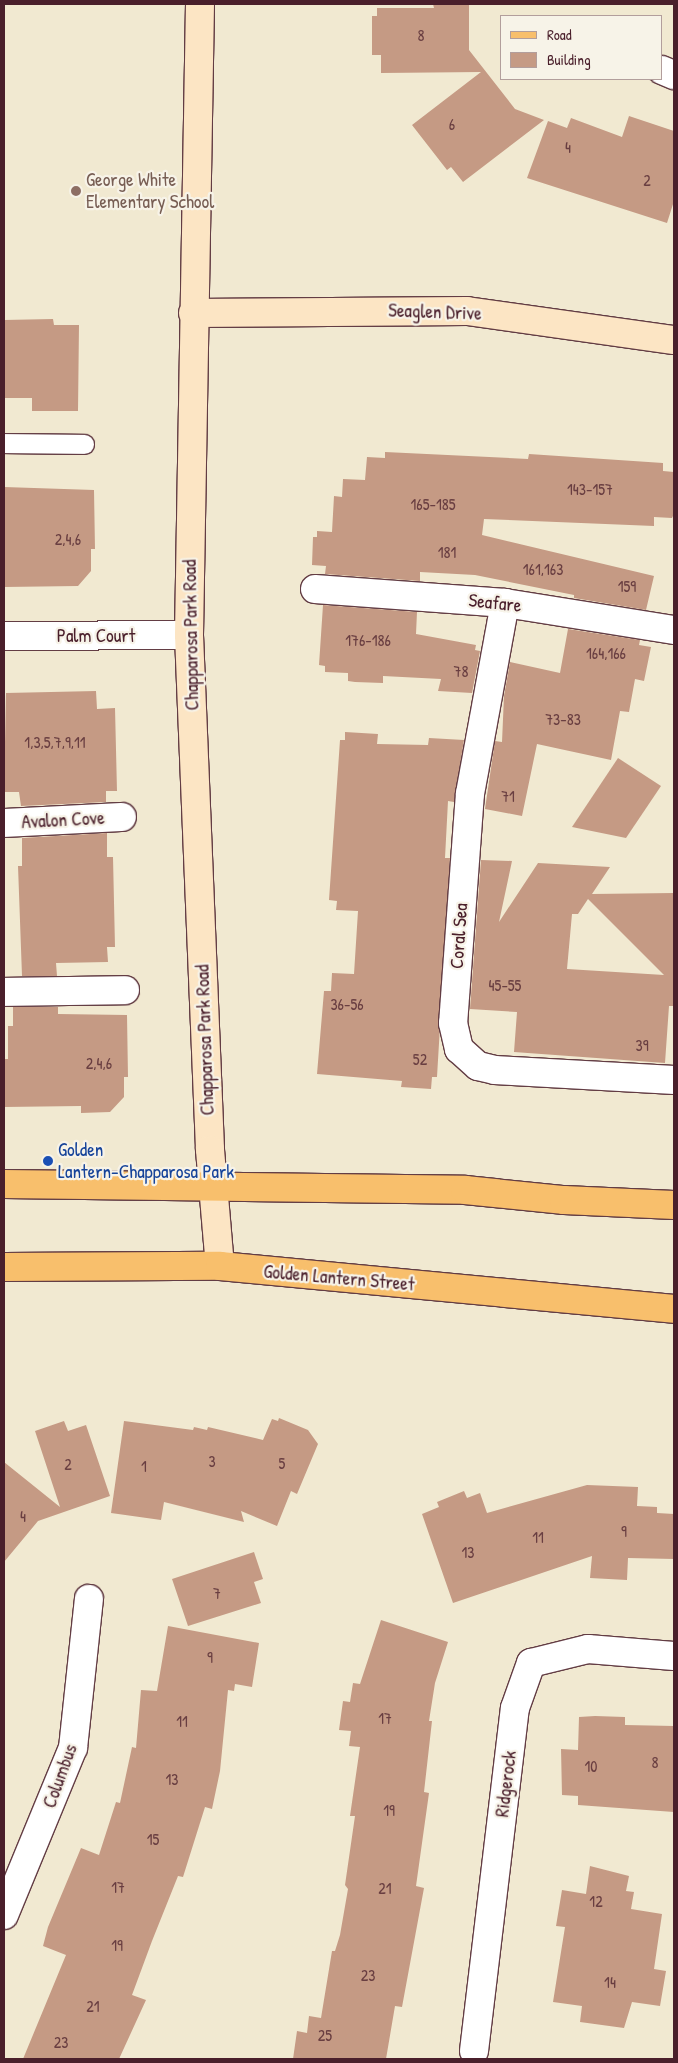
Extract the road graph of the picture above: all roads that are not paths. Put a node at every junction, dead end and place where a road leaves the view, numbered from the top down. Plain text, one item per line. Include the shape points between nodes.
1 (200, 4) edge
2 (193, 313) junction
3 (674, 340) edge
4 (4, 443) edge
5 (84, 444) dead end
6 (315, 589) dead end
7 (505, 603) junction
8 (674, 630) edge
9 (189, 635) junction
10 (4, 636) edge
11 (122, 817) dead end
12 (4, 822) edge
13 (125, 990) dead end
14 (4, 992) edge
15 (674, 1080) edge
16 (4, 1184) edge
17 (213, 1184) junction
18 (674, 1205) edge
19 (220, 1266) junction
20 (4, 1267) edge
21 (674, 1309) edge
22 (89, 1599) dead end
23 (674, 1656) edge
24 (4, 1915) edge
25 (474, 2051) dead end

1 - 2 street, Chapparosa Park Road
2 - 3 street, Seaglen Drive via 467,311
2 - 9 street, Chapparosa Park Road
4 - 5 lane
6 - 7 street, Seafare
7 - 8 street, Seafare
7 - 15 street, Coral Sea via 470,793 453,1023 459,1049 478,1066 495,1070
9 - 10 street, Palm Court
9 - 17 street, Chapparosa Park Road
11 - 12 street, Avalon Cove
13 - 14 street
16 - 17 main road
17 - 18 main road via 465,1190 564,1200
17 - 19 street, Chapparosa Park Road
19 - 20 main road, Golden Lantern Street
19 - 21 main road, Golden Lantern Street
22 - 24 street, Columbus via 73,1748
23 - 25 street, Ridgerock via 588,1649 531,1663 515,1708

